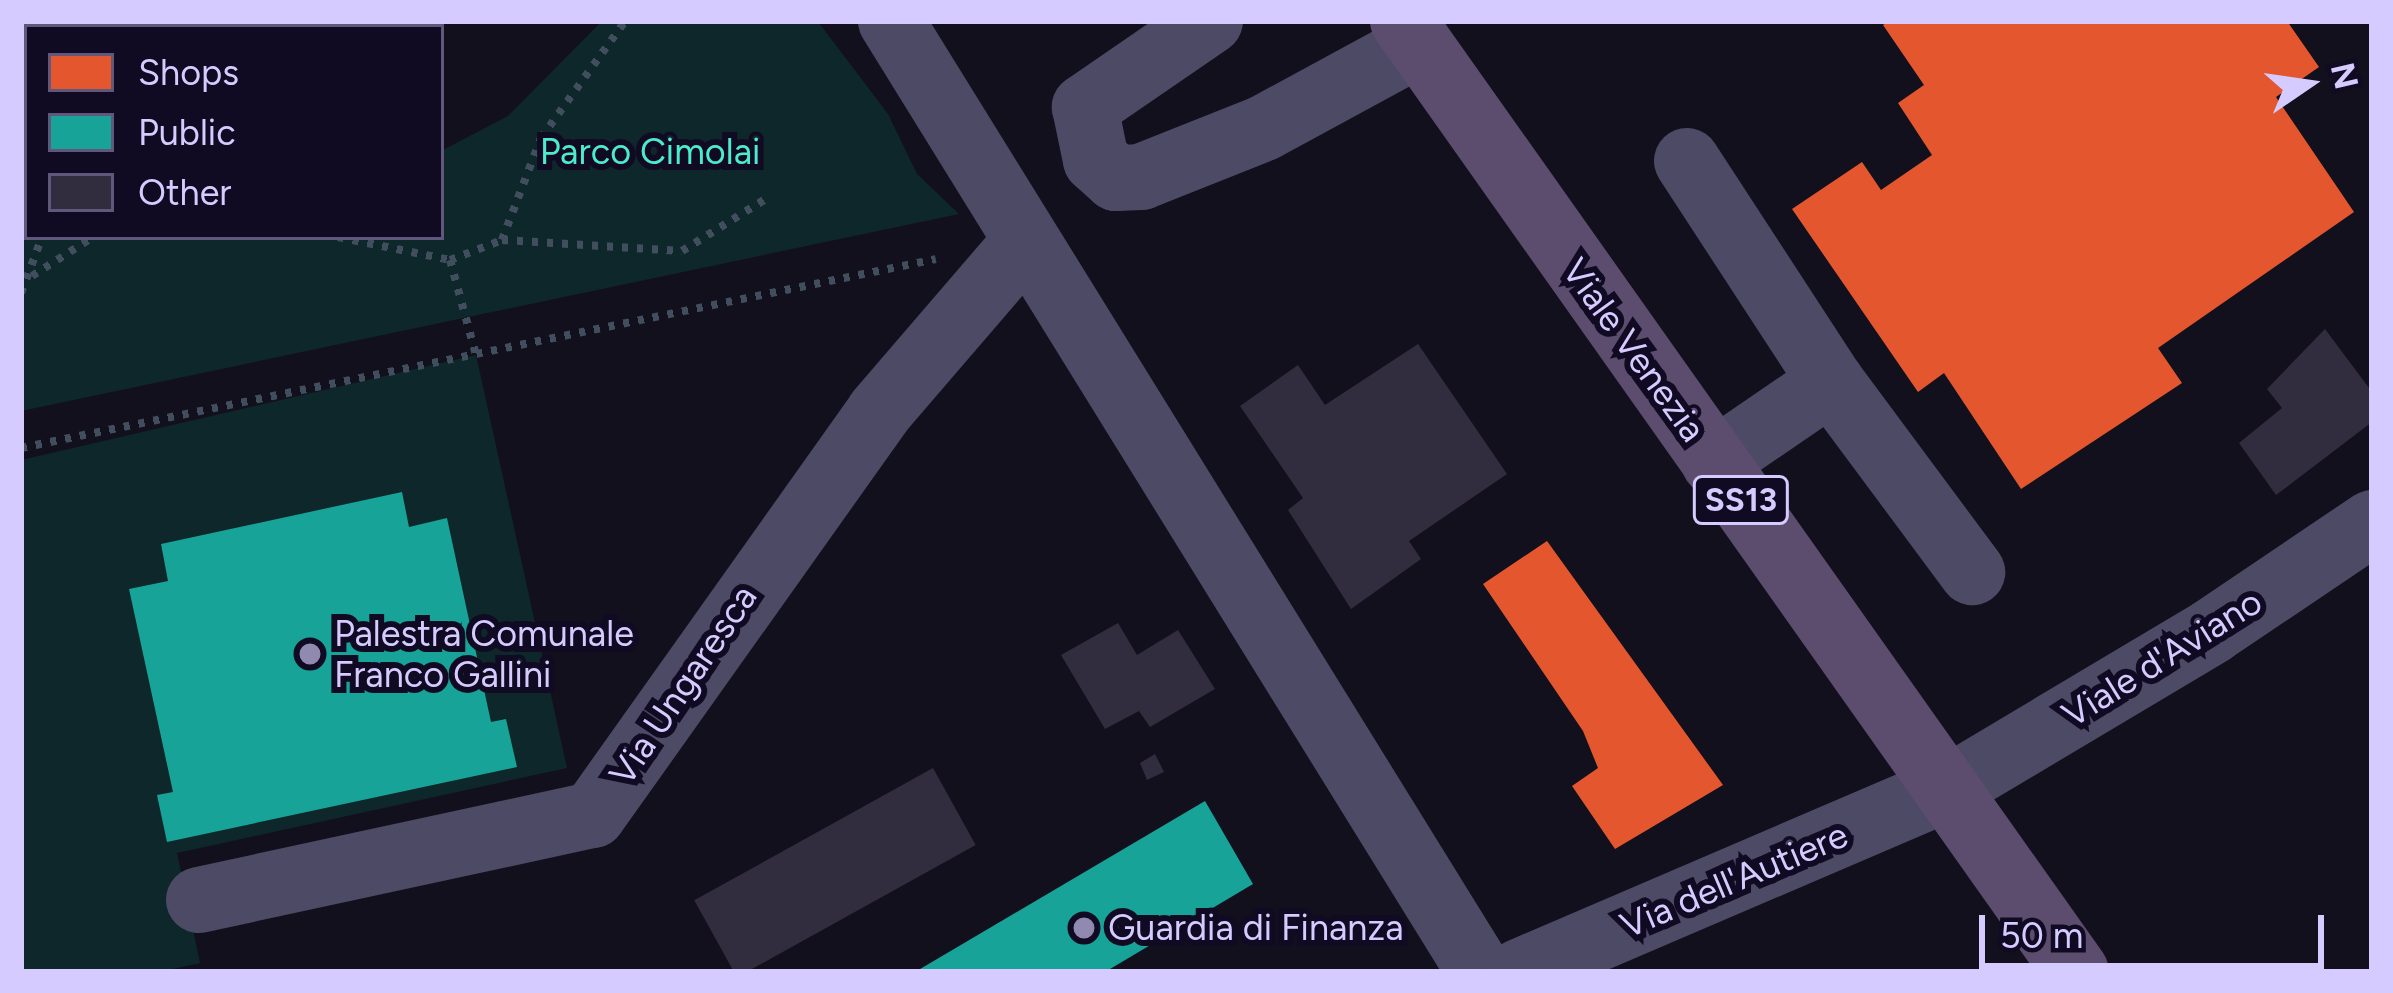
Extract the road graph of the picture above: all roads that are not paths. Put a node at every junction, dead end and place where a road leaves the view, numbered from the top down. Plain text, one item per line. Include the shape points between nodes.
1 (891, 21) edge
2 (1210, 21) edge
3 (1411, 32) edge
4 (1687, 160) dead end
5 (1026, 241) junction
6 (1831, 382) junction
7 (1714, 462) junction
8 (2372, 523) edge
9 (1972, 572) dead end
10 (1949, 788) junction
11 (199, 900) dead end
12 (1480, 972) edge
13 (1519, 972) edge
14 (2076, 972) edge

1 - 5 street
2 - 3 street via 1085,107 1096,160 1116,178 1141,177 1264,128
3 - 7 main road, Viale Venezia / SS13
4 - 6 street
5 - 11 street, Via Ungaresca via 879,412 593,815
5 - 12 street
6 - 7 street
6 - 9 street
7 - 10 main road, Viale Venezia / SS13
8 - 10 street, Viale d'Aviano via 2212,631
10 - 13 street, Via dell'Autiere
10 - 14 main road, Viale Venezia / SS13

